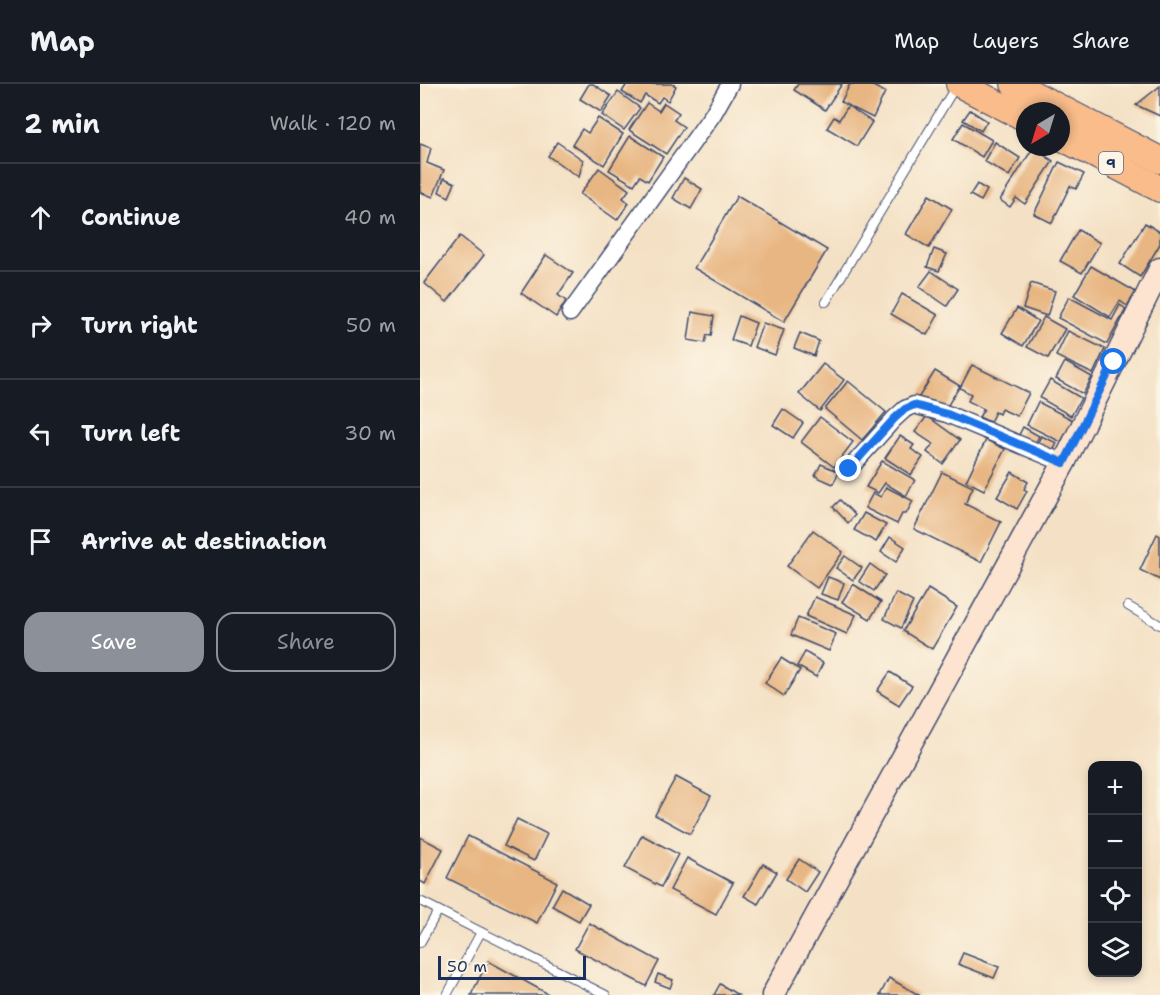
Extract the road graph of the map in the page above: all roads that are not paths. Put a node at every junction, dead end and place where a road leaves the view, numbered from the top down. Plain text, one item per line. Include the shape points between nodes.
1 (730, 84) edge
2 (958, 84) edge
3 (1014, 84) edge
4 (1016, 113) edge
5 (1102, 130) junction
6 (1160, 141) edge
7 (1070, 142) edge
8 (1160, 160) edge
9 (1160, 189) edge
10 (1160, 269) edge
11 (826, 302) dead end
12 (570, 313) dead end
13 (1064, 463) junction
14 (849, 469) dead end
15 (1128, 606) dead end
16 (1160, 625) edge
17 (420, 901) edge
18 (438, 911) junction
19 (481, 932) junction
20 (420, 943) edge
21 (447, 995) edge
22 (606, 995) edge
23 (773, 995) edge

1 - 12 street via 713,114
2 - 4 main road
2 - 11 lane
3 - 5 main road, 9
5 - 6 main road
5 - 8 main road, 9
7 - 9 main road, 9
10 - 13 street
13 - 14 street via 947,414 914,405 894,419
13 - 23 street
15 - 16 lane
17 - 18 lane
18 - 19 lane
18 - 20 lane
19 - 21 lane
19 - 22 lane

